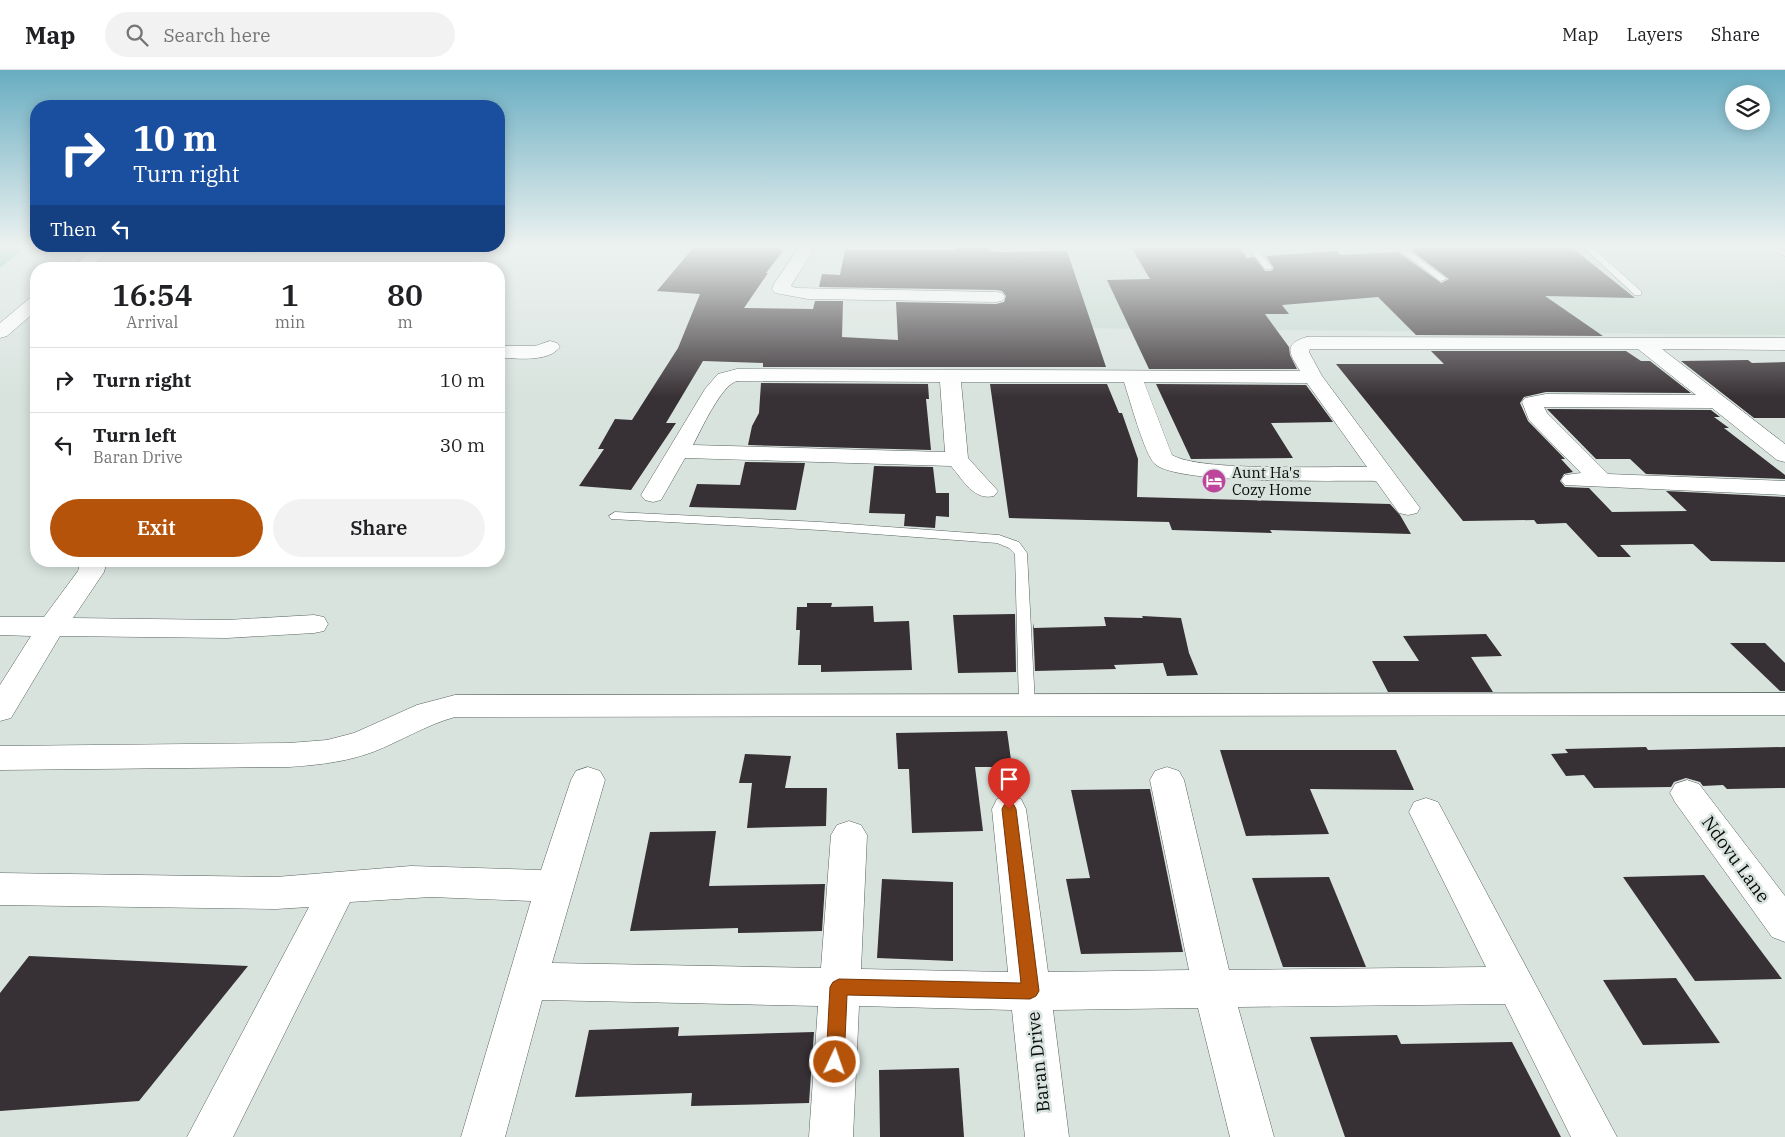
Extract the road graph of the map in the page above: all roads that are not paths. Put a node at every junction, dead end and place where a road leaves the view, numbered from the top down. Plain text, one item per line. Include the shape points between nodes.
1 (983, 297) edge
2 (996, 297) dead end
3 (30, 307) edge
4 (0, 332) edge
5 (1642, 343) junction
6 (1785, 344) edge
7 (550, 346) dead end
8 (505, 352) edge
9 (950, 376) junction
10 (1132, 376) junction
11 (1313, 377) junction
12 (1717, 402) junction
13 (678, 451) junction
14 (1785, 455) edge
15 (957, 459) junction
16 (1384, 474) junction
17 (1573, 480) dead end
18 (1600, 480) junction
19 (1785, 488) edge
20 (986, 491) dead end
21 (654, 495) dead end
22 (1408, 508) dead end
23 (615, 516) dead end
24 (92, 567) edge
25 (314, 624) dead end
26 (0, 626) edge
27 (52, 627) junction
28 (1785, 704) edge
29 (1027, 705) junction
30 (0, 710) edge
31 (0, 758) edge
32 (588, 780) dead end
33 (1167, 780) dead end
34 (1687, 793) dead end
35 (1009, 809) dead end
36 (1426, 812) dead end
37 (849, 835) dead end
38 (554, 886) junction
39 (0, 889) edge
40 (338, 889) junction
41 (1785, 925) edge
42 (529, 981) junction
43 (1516, 985) junction
44 (839, 987) junction
45 (1214, 988) junction
46 (1030, 991) junction
47 (209, 1137) edge
48 (482, 1137) edge
49 (831, 1137) edge
50 (1047, 1137) edge
51 (1252, 1137) edge
52 (1596, 1137) edge

1 - 2 street
3 - 4 street
5 - 6 street
5 - 11 street via 1307,343 1300,346 1299,352
5 - 12 street
7 - 8 street via 538,352
9 - 10 street
9 - 13 street via 731,376 712,392
9 - 15 street
10 - 11 street
10 - 16 street via 1162,459 1175,467 1232,472
11 - 16 street
12 - 14 street
12 - 18 street via 1532,402 1537,415
13 - 15 street
13 - 21 street
15 - 20 street
16 - 22 street
17 - 18 street
18 - 19 street
23 - 29 lane via 999,539 1014,545 1021,553
24 - 27 street
25 - 27 street via 227,629
26 - 27 street
27 - 30 street
28 - 29 street
29 - 31 street via 455,706 428,712 362,743 327,752
32 - 38 street
33 - 45 street
34 - 41 street, Ndovu Lane
35 - 46 street, Baran Drive
36 - 43 street
37 - 44 street
38 - 40 street via 449,881
38 - 42 street
39 - 40 street via 276,893
40 - 47 street
42 - 44 street
42 - 48 street
43 - 45 street
43 - 52 street
44 - 46 street
44 - 49 street
45 - 46 street
45 - 51 street
46 - 50 street, Baran Drive

